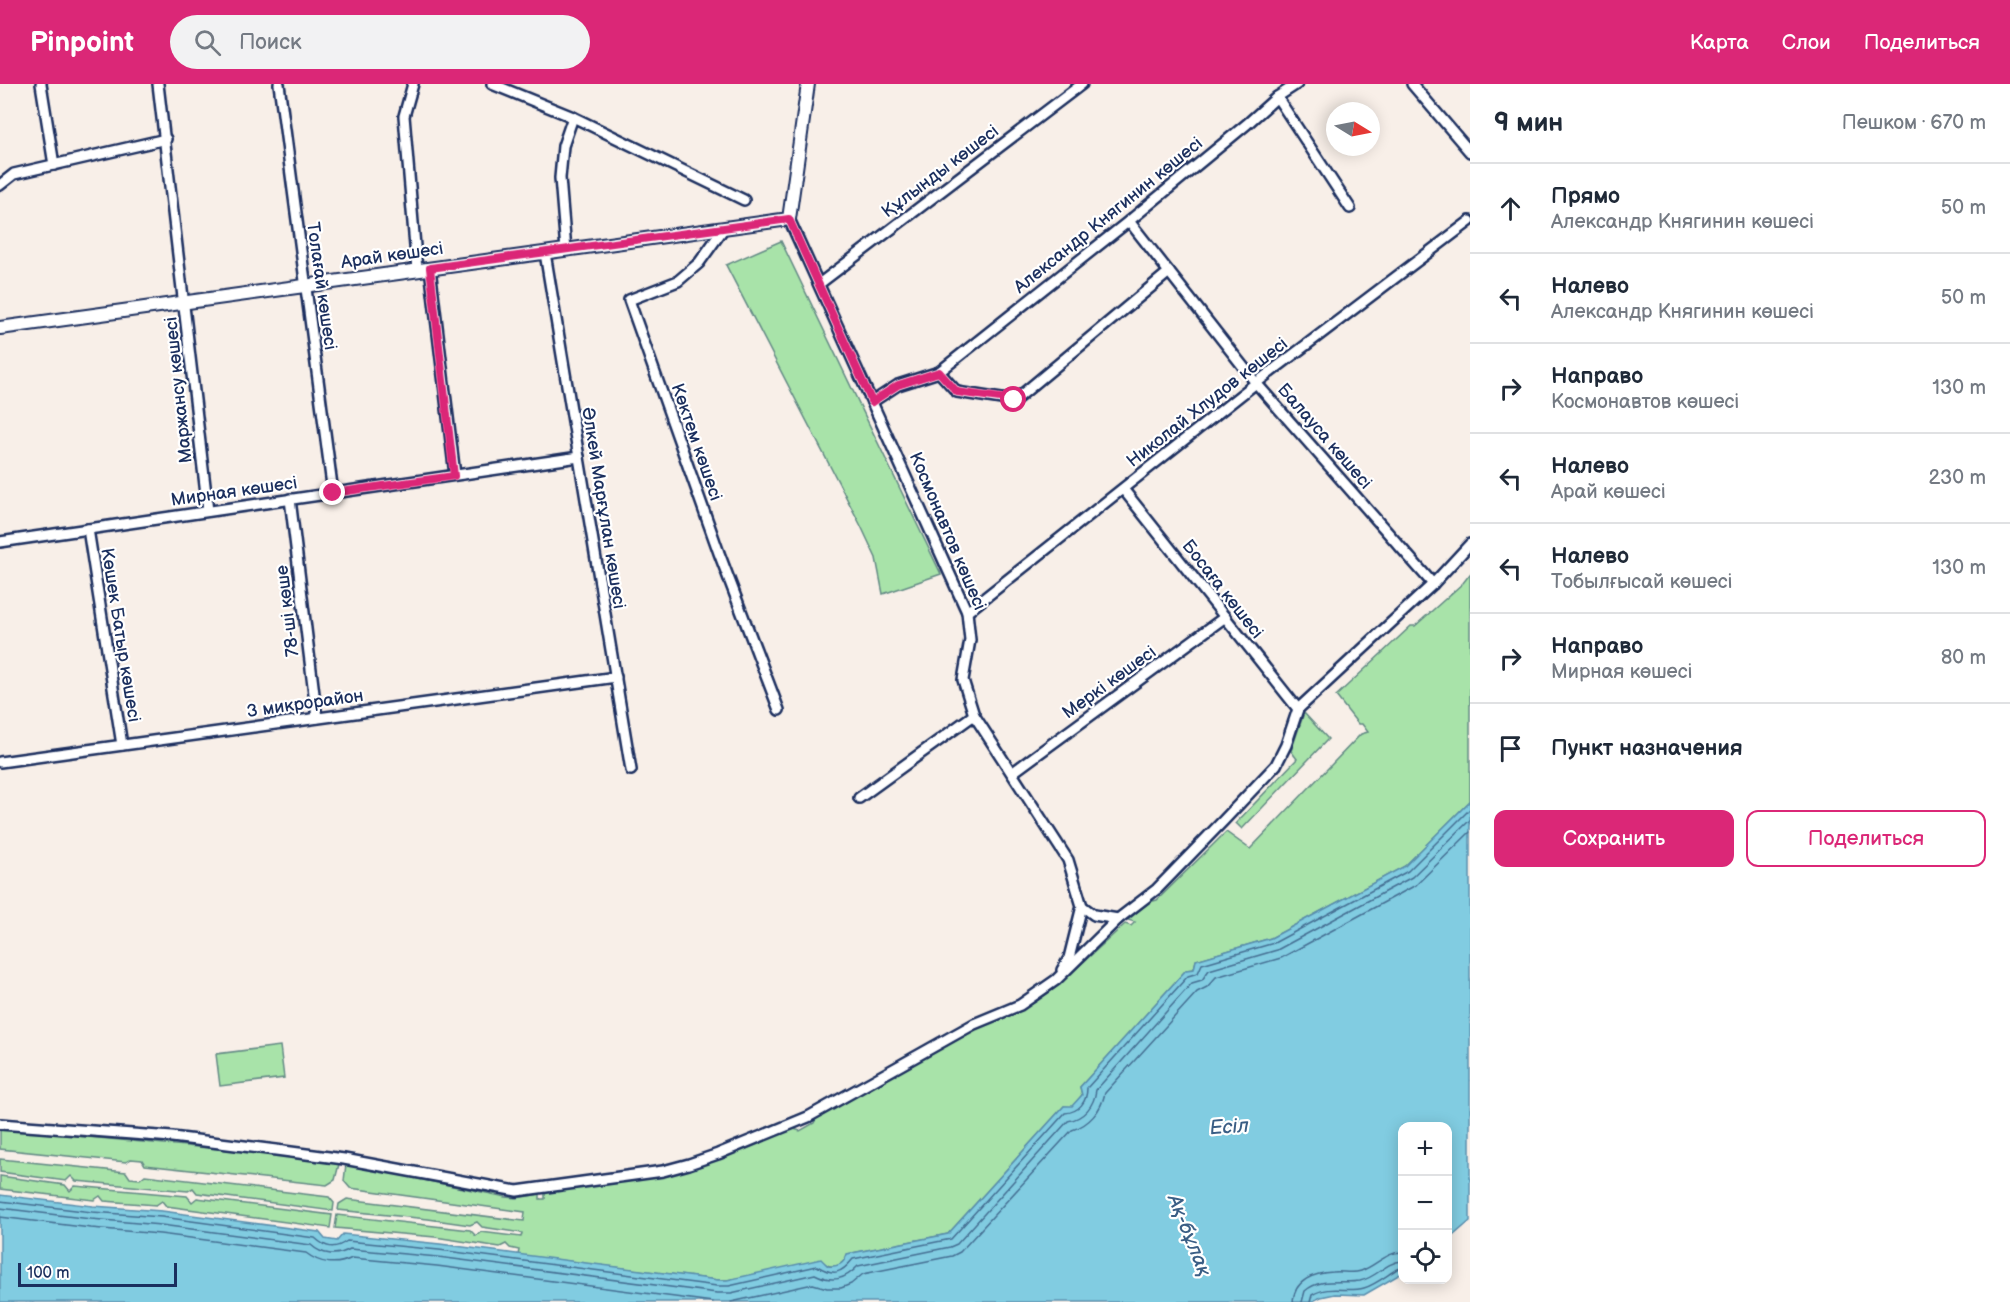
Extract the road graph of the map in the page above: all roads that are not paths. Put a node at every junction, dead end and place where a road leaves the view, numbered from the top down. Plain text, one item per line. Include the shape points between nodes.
1 (41, 84) edge
2 (158, 84) edge
3 (279, 84) edge
4 (413, 84) edge
5 (492, 84) edge
6 (807, 84) edge
7 (1063, 84) edge
8 (1082, 84) edge
9 (1297, 84) edge
10 (1412, 84) edge
11 (1072, 90) junction
12 (1277, 97) junction
13 (573, 117) junction
14 (166, 139) junction
15 (1470, 152) edge
16 (54, 165) junction
17 (0, 184) edge
18 (744, 200) dead end
19 (1350, 208) dead end
20 (789, 219) junction
21 (1129, 221) junction
22 (1470, 221) edge
23 (724, 228) junction
24 (566, 250) junction
25 (544, 253) junction
26 (430, 268) junction
27 (417, 270) junction
28 (1169, 272) junction
29 (819, 284) junction
30 (304, 285) junction
31 (185, 302) junction
32 (0, 328) edge
33 (939, 372) junction
34 (1256, 383) junction
35 (872, 402) junction
36 (579, 457) junction
37 (454, 476) junction
38 (1123, 489) junction
39 (333, 493) junction
40 (290, 499) junction
41 (208, 511) junction
42 (88, 529) junction
43 (0, 542) edge
44 (1470, 544) edge
45 (1433, 584) junction
46 (967, 612) junction
47 (1225, 617) junction
48 (616, 677) junction
49 (1298, 709) junction
50 (778, 710) dead end
51 (974, 716) junction
52 (317, 718) junction
53 (122, 746) junction
54 (0, 762) edge
55 (631, 770) dead end
56 (1012, 773) junction
57 (859, 798) dead end
58 (1082, 906) junction
59 (1118, 919) junction
60 (1056, 980) junction
61 (0, 1124) edge

1 - 16 street
2 - 14 street, Маржансу көшесі
3 - 30 street, Толағай көшесі
4 - 27 street via 404,116
5 - 13 street
6 - 20 street
7 - 11 street
8 - 11 street, Құлынды көшесі
9 - 12 street, Александр Княгинин көшесі
10 - 15 street
11 - 29 street, Құлынды көшесі
12 - 19 street
12 - 21 street, Александр Княгинин көшесі
13 - 18 street
13 - 24 street via 563,146 560,178
14 - 16 street
14 - 31 street, Маржансу көшесі
16 - 17 street via 14,174
20 - 23 street, Арай көшесі
20 - 29 street, Космонавтов көшесі
21 - 28 street, Балауса көшесі
21 - 33 street, Александр Княгинин көшесі
22 - 34 street, Николай Хлудов көшесі
23 - 24 street, Арай көшесі
23 - 50 street, Көктем көшесі via 699,263 678,281 629,300
24 - 25 street, Арай көшесі
25 - 26 street, Арай көшесі
25 - 36 street, Әлкей Марғұлан көшесі
26 - 27 street, Арай көшесі
26 - 37 street
27 - 30 street, Арай көшесі
28 - 33 street via 1014,400 957,392
28 - 34 street, Балауса көшесі
29 - 35 street, Космонавтов көшесі
30 - 31 street, Арай көшесі
30 - 39 street, Толағай көшесі
31 - 32 street, Арай көшесі
31 - 41 street, Маржансу көшесі
33 - 35 street, Александр Княгинин көшесі via 898,385
34 - 38 street, Николай Хлудов көшесі
34 - 45 street, Балауса көшесі
35 - 46 street, Космонавтов көшесі
36 - 37 street, Мирная көшесі
36 - 48 street, Әлкей Марғұлан көшесі
37 - 39 street, Мирная көшесі
38 - 46 street, Николай Хлудов көшесі
38 - 47 street, Босаға көшесі
39 - 40 street, Мирная көшесі
40 - 41 street, Мирная көшесі
40 - 52 street, 78-ші көше
41 - 42 street, Мирная көшесі
42 - 43 street, Мирная көшесі
42 - 53 street, Көшек Батыр көшесі
44 - 45 street
45 - 49 street
46 - 51 street, Космонавтов көшесі via 970,640 963,681
47 - 49 street, Босаға көшесі
47 - 56 street, Меркі көшесі
48 - 52 street, 3 микрорайон
48 - 55 street, Әлкей Марғұлан көшесі
49 - 59 street via 1276,765 1157,889
51 - 56 street, Космонавтов көшесі
51 - 57 street
52 - 53 street, 3 микрорайон
53 - 54 street, 3 микрорайон
56 - 58 street, Космонавтов көшесі via 1068,860
58 - 59 street via 1094,915
58 - 60 street via 1069,958
59 - 60 street
60 - 61 street via 1020,1005 974,1024 808,1117 718,1154 663,1171 529,1191 276,1150 172,1137

